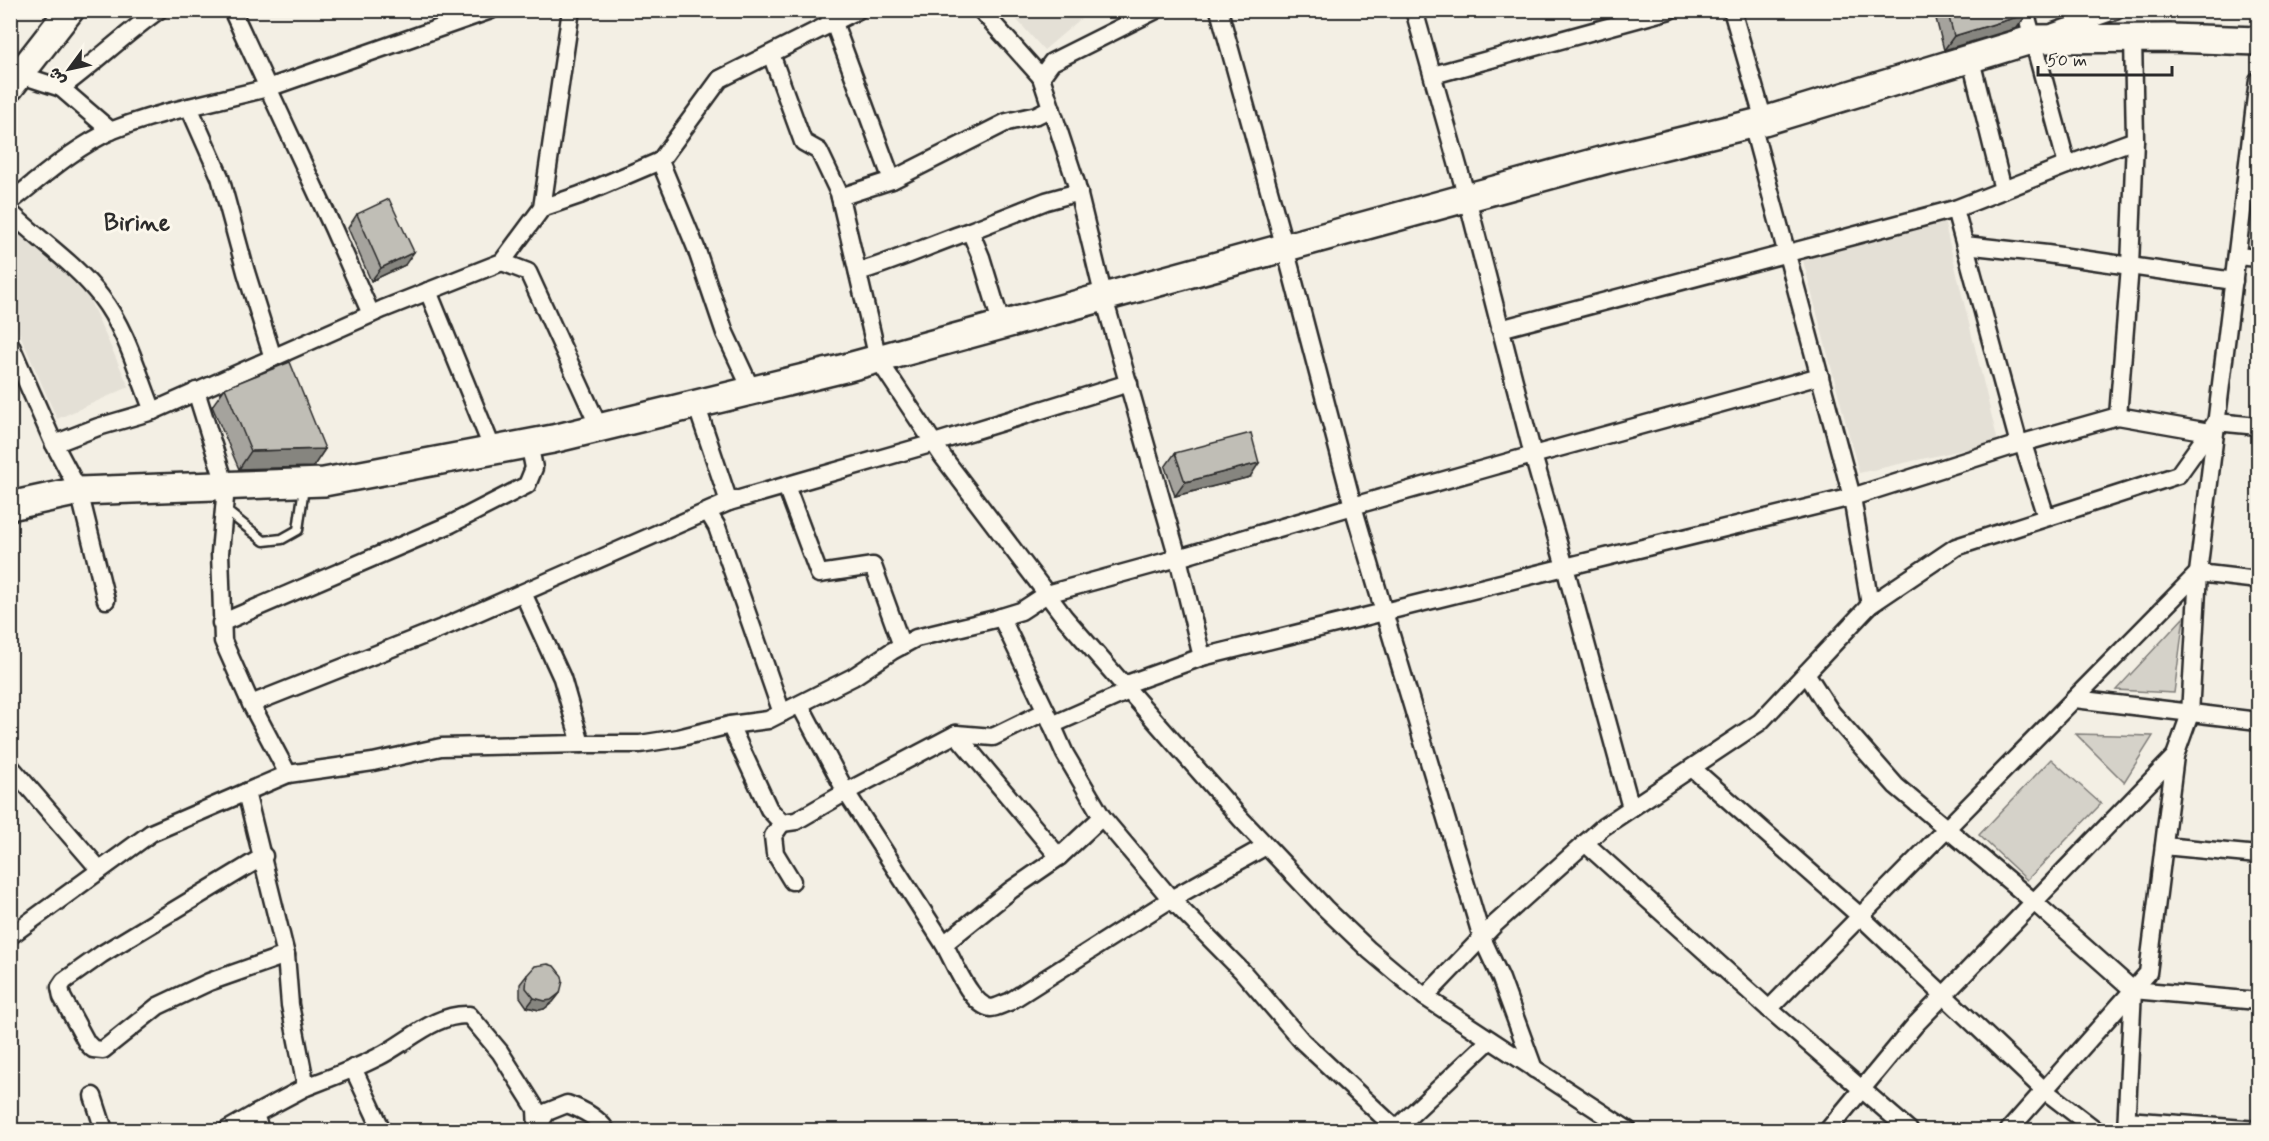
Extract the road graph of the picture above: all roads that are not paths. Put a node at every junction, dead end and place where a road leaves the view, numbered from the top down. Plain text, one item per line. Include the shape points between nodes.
1 (70, 10) edge
2 (159, 10) edge
3 (232, 10) edge
4 (491, 10) edge
5 (571, 10) edge
6 (858, 10) edge
7 (981, 10) edge
8 (1156, 10) edge
9 (1220, 10) edge
10 (1414, 10) edge
11 (1670, 10) edge
12 (1732, 10) edge
13 (2025, 10) edge
14 (2117, 10) edge
15 (830, 17) edge
16 (2133, 38) junction
17 (2034, 39) junction
18 (2259, 41) edge
19 (771, 54) junction
20 (1971, 60) junction
21 (1432, 75) junction
22 (1041, 77) junction
23 (16, 81) edge
24 (2259, 81) edge
25 (62, 88) junction
26 (268, 88) junction
27 (189, 107) junction
28 (1051, 108) junction
29 (1758, 123) junction
30 (111, 131) junction
31 (2255, 137) edge
32 (2135, 140) junction
33 (660, 161) junction
34 (2067, 165) junction
35 (892, 180) junction
36 (2003, 190) junction
37 (1079, 192) junction
38 (840, 197) junction
39 (1467, 198) junction
40 (10, 202) edge
41 (542, 208) junction
42 (1955, 209) junction
43 (10, 212) edge
44 (970, 231) junction
45 (1965, 244) junction
46 (1286, 248) junction
47 (1786, 252) junction
48 (2237, 256) junction
49 (2259, 258) edge
50 (502, 262) junction
51 (2130, 266) junction
52 (858, 272) junction
53 (2234, 281) junction
54 (428, 291) junction
55 (1104, 298) junction
56 (371, 314) junction
57 (1002, 326) junction
58 (1500, 329) junction
59 (10, 344) edge
60 (273, 358) junction
61 (878, 359) junction
62 (1820, 376) junction
63 (1129, 383) junction
64 (752, 391) junction
65 (196, 392) junction
66 (696, 404) junction
67 (153, 411) junction
68 (2118, 416) junction
69 (2259, 426) edge
70 (2213, 427) junction
71 (599, 428) junction
72 (529, 443) junction
73 (934, 443) junction
74 (54, 444) junction
75 (2021, 444) junction
76 (493, 450) junction
77 (1533, 455) junction
78 (305, 483) junction
79 (786, 486) junction
80 (79, 490) junction
81 (1852, 497) junction
82 (225, 498) junction
83 (729, 502) junction
84 (10, 506) edge
85 (1353, 506) junction
86 (708, 512) junction
87 (2046, 518) junction
88 (1178, 558) junction
89 (1565, 567) junction
90 (2198, 573) junction
91 (2259, 580) edge
92 (523, 593) junction
93 (1047, 594) junction
94 (106, 600) dead end
95 (1870, 605) junction
96 (1384, 612) junction
97 (1001, 617) junction
98 (221, 622) junction
99 (902, 646) junction
100 (1203, 657) junction
101 (1806, 673) junction
102 (1126, 688) junction
103 (2075, 699) junction
104 (251, 704) junction
105 (800, 705) junction
106 (782, 713) junction
107 (2190, 714) junction
108 (1049, 718) junction
109 (2259, 721) edge
110 (730, 725) junction
111 (956, 734) junction
112 (581, 744) junction
113 (2175, 756) junction
114 (10, 766) edge
115 (1692, 768) junction
116 (288, 774) junction
117 (246, 792) junction
118 (846, 792) junction
119 (1631, 808) junction
120 (1102, 817) junction
121 (782, 823) junction
122 (1947, 828) junction
123 (1585, 843) junction
124 (1266, 846) junction
125 (2164, 846) junction
126 (2259, 855) edge
127 (264, 856) junction
128 (1059, 857) junction
129 (100, 870) junction
130 (792, 881) dead end
131 (1171, 899) junction
132 (2034, 902) junction
133 (1860, 916) junction
134 (10, 936) edge
135 (1482, 938) junction
136 (944, 944) junction
137 (286, 955) junction
138 (2133, 990) junction
139 (1943, 996) junction
140 (1425, 997) junction
141 (2259, 1001) edge
142 (1769, 1009) junction
143 (1490, 1040) junction
144 (353, 1068) junction
145 (1534, 1069) junction
146 (306, 1087) junction
147 (1863, 1089) junction
148 (2044, 1090) junction
149 (93, 1096) dead end
150 (257, 1122) edge
151 (2127, 1125) edge
152 (537, 1128) edge
153 (1397, 1130) edge
154 (104, 1131) edge
155 (227, 1131) edge
156 (382, 1131) edge
157 (606, 1131) edge
158 (1628, 1131) edge
159 (1828, 1131) edge
160 (1909, 1131) edge
161 (2009, 1131) edge
162 (2096, 1131) edge
163 (2258, 1131) edge

1 - 23 main road
2 - 25 street
3 - 26 street
4 - 26 street
5 - 41 street
6 - 15 street
7 - 22 street
8 - 22 street via 1052,62
9 - 46 street
10 - 21 street
11 - 21 street
12 - 29 street
13 - 17 street
14 - 17 street
15 - 19 street
15 - 35 street
16 - 17 main road
16 - 18 main road
16 - 32 street
17 - 20 main road
17 - 34 street
19 - 33 street via 720,79
19 - 38 street via 803,142 819,151
20 - 29 main road
20 - 36 street
21 - 39 street
22 - 28 street
23 - 25 street
24 - 31 street
25 - 30 street
26 - 27 street
26 - 56 street
27 - 30 street
27 - 60 street via 220,177
28 - 35 street via 1007,122
28 - 37 street
29 - 39 main road
29 - 47 street
30 - 40 street via 70,154
31 - 48 street
32 - 34 street
32 - 51 street
33 - 41 street
33 - 64 street via 725,333
34 - 36 street
35 - 38 street
36 - 42 street
37 - 44 street
37 - 55 street
38 - 52 street
39 - 46 main road
39 - 58 street
41 - 50 street
42 - 45 street
42 - 47 street
43 - 67 street via 66,258 102,298 119,327
44 - 52 street
44 - 57 street
45 - 51 street
45 - 75 street
46 - 55 main road
46 - 85 street
47 - 58 street
47 - 62 street
48 - 49 street
48 - 53 street
50 - 54 street
50 - 71 street via 528,272
51 - 53 street
51 - 68 street
52 - 61 street
53 - 70 street
54 - 56 street
54 - 76 street
55 - 57 main road
55 - 63 street
56 - 60 street
57 - 61 main road
58 - 77 street
59 - 74 street
60 - 65 street
61 - 64 main road
61 - 73 street
62 - 77 street
62 - 81 street
63 - 73 street
63 - 88 street
64 - 66 main road
65 - 67 street
65 - 82 street
66 - 71 main road
66 - 83 street
67 - 74 street
68 - 70 street
68 - 75 street
69 - 70 street
70 - 87 street via 2178,474
70 - 90 street
71 - 72 main road
72 - 76 main road
72 - 98 street via 534,468 527,484 451,524
73 - 79 street
73 - 93 street
74 - 80 street
75 - 81 street
75 - 87 street
76 - 78 main road
77 - 85 street
77 - 89 street
78 - 82 main road
78 - 82 lane via 298,530 282,539 264,541
79 - 83 street
79 - 99 street via 819,574 873,566
80 - 82 main road
80 - 84 main road
80 - 94 street
81 - 89 street
81 - 95 street
82 - 98 street via 220,553
83 - 86 street
85 - 88 street
85 - 96 street
86 - 92 street
86 - 106 street via 717,527
87 - 95 street via 1956,547
88 - 93 street
88 - 100 street
89 - 96 street
89 - 119 street
90 - 91 street
90 - 103 street
90 - 107 street
92 - 104 street
92 - 112 street via 562,678
93 - 97 street via 1021,611
93 - 102 street
95 - 101 street
96 - 100 street
96 - 135 street
97 - 99 street via 916,638
97 - 108 street
98 - 104 street via 223,641
99 - 105 street
100 - 102 street
101 - 115 street via 1760,722
101 - 122 street via 1831,712 1896,786
102 - 108 street
102 - 124 street
103 - 107 street
103 - 122 street
104 - 116 street
105 - 106 street
105 - 118 street
106 - 110 street via 768,720
107 - 109 street
107 - 113 street
108 - 111 street via 993,737
108 - 120 street
110 - 112 street via 640,744
110 - 121 street via 769,809
111 - 118 street
111 - 128 street
112 - 116 street via 441,747
113 - 125 street
113 - 132 street
114 - 129 street
115 - 119 street
115 - 133 street
116 - 117 street
117 - 127 street
117 - 129 street via 151,833
118 - 121 street via 796,821
118 - 136 street
119 - 123 street
120 - 128 street
120 - 131 street
121 - 130 street via 773,836 775,853
122 - 132 street
122 - 133 street
123 - 135 street
123 - 142 street
124 - 131 street
124 - 140 street via 1368,950
125 - 126 street
125 - 138 street via 2148,973
127 - 137 street
127 - 137 street via 102,954 64,981 60,987 62,998 87,1043 93,1049 103,1050 158,1005
128 - 136 street
129 - 134 street
131 - 136 street via 993,1008 982,1005 968,988
131 - 153 street via 1242,971 1302,1041
132 - 138 street
132 - 139 street
133 - 139 street
133 - 142 street
135 - 140 street
135 - 145 street
137 - 146 street via 290,1005
138 - 141 street
138 - 148 street
138 - 151 street
139 - 147 street
139 - 148 street
140 - 143 street
142 - 147 street
143 - 145 street
143 - 153 street
144 - 146 street
144 - 152 street via 379,1057 441,1019 469,1016 500,1053 536,1108
144 - 156 street
145 - 158 street
146 - 150 street
147 - 159 street
147 - 160 street
148 - 161 street
148 - 162 street
149 - 154 street
150 - 155 street
151 - 163 street
152 - 157 street via 547,1112 567,1104

